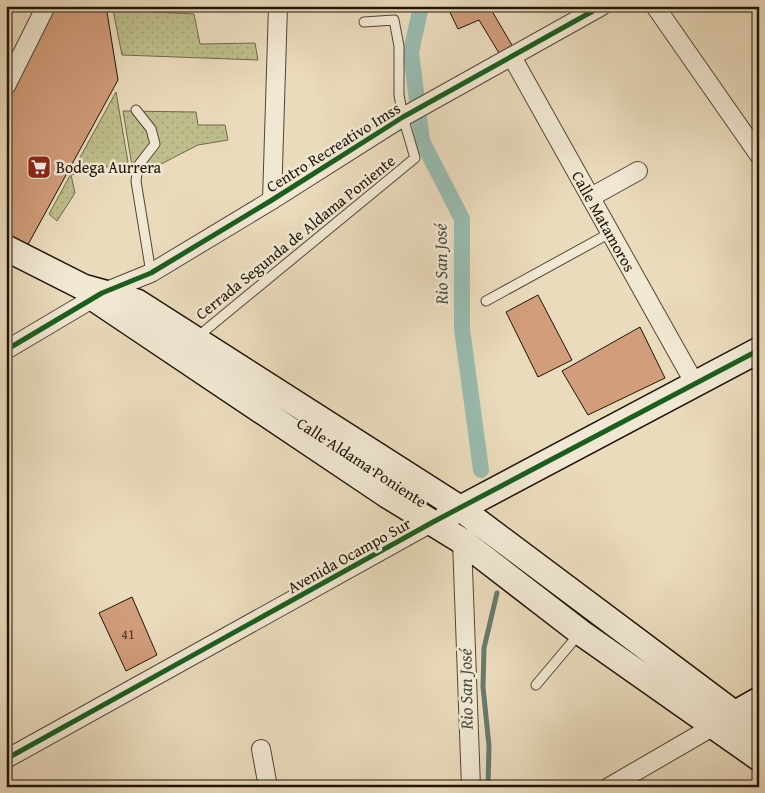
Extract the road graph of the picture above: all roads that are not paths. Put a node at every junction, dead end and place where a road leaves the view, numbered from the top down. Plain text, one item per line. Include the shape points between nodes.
1 (46, 6) edge
2 (278, 6) edge
3 (602, 6) edge
4 (655, 6) edge
5 (364, 22) dead end
6 (512, 57) junction
7 (6, 86) edge
8 (136, 110) dead end
9 (406, 116) junction
10 (759, 155) edge
11 (638, 170) dead end
12 (591, 197) junction
13 (272, 200) junction
14 (610, 233) junction
15 (6, 248) edge
16 (151, 273) junction
17 (92, 293) junction
18 (486, 301) dead end
19 (194, 339) junction
20 (6, 350) edge
21 (759, 350) edge
22 (695, 384) junction
23 (461, 509) junction
24 (433, 522) junction
25 (462, 541) junction
26 (580, 632) junction
27 (536, 685) dead end
28 (759, 700) edge
29 (724, 720) junction
30 (759, 732) edge
31 (261, 749) dead end
32 (759, 758) edge
33 (6, 759) edge
34 (268, 787) edge
35 (471, 787) edge
36 (609, 787) edge

1 - 7 street
2 - 13 street
3 - 6 street, Centro Recreativo Imss
4 - 10 street
5 - 9 lane via 394,20 399,46 399,95
6 - 9 street, Centro Recreativo Imss
6 - 12 street, Calle Matamoros
8 - 16 lane via 152,129 155,144 138,166 136,181
9 - 13 street, Centro Recreativo Imss
9 - 19 lane, Cerrada Segunda de Aldama Poniente via 415,158
11 - 12 street
12 - 14 street, Calle Matamoros
13 - 16 street, Centro Recreativo Imss
14 - 18 lane
14 - 22 street, Calle Matamoros
15 - 17 main road, Calle Aldama Poniente
16 - 17 street, Centro Recreativo Imss
17 - 19 main road, Calle Aldama Poniente via 137,302
17 - 20 street, Centro Recreativo Imss
17 - 24 main road, Calle Aldama Poniente via 387,495
19 - 23 main road, Calle Aldama Poniente
21 - 22 main road, Avenida Ocampo Sur
22 - 23 main road, Avenida Ocampo Sur
23 - 24 main road, Avenida Ocampo Sur
23 - 29 main road, Calle Aldama Poniente
24 - 25 main road, Calle Aldama Poniente
24 - 33 street, Avenida Ocampo Sur
25 - 26 main road, Calle Aldama Poniente
25 - 35 street
26 - 27 lane
26 - 29 main road, Calle Aldama Poniente
28 - 29 main road
29 - 30 main road, Calle Aldama Poniente
29 - 32 main road, Calle Aldama Poniente
29 - 36 street
31 - 34 street

